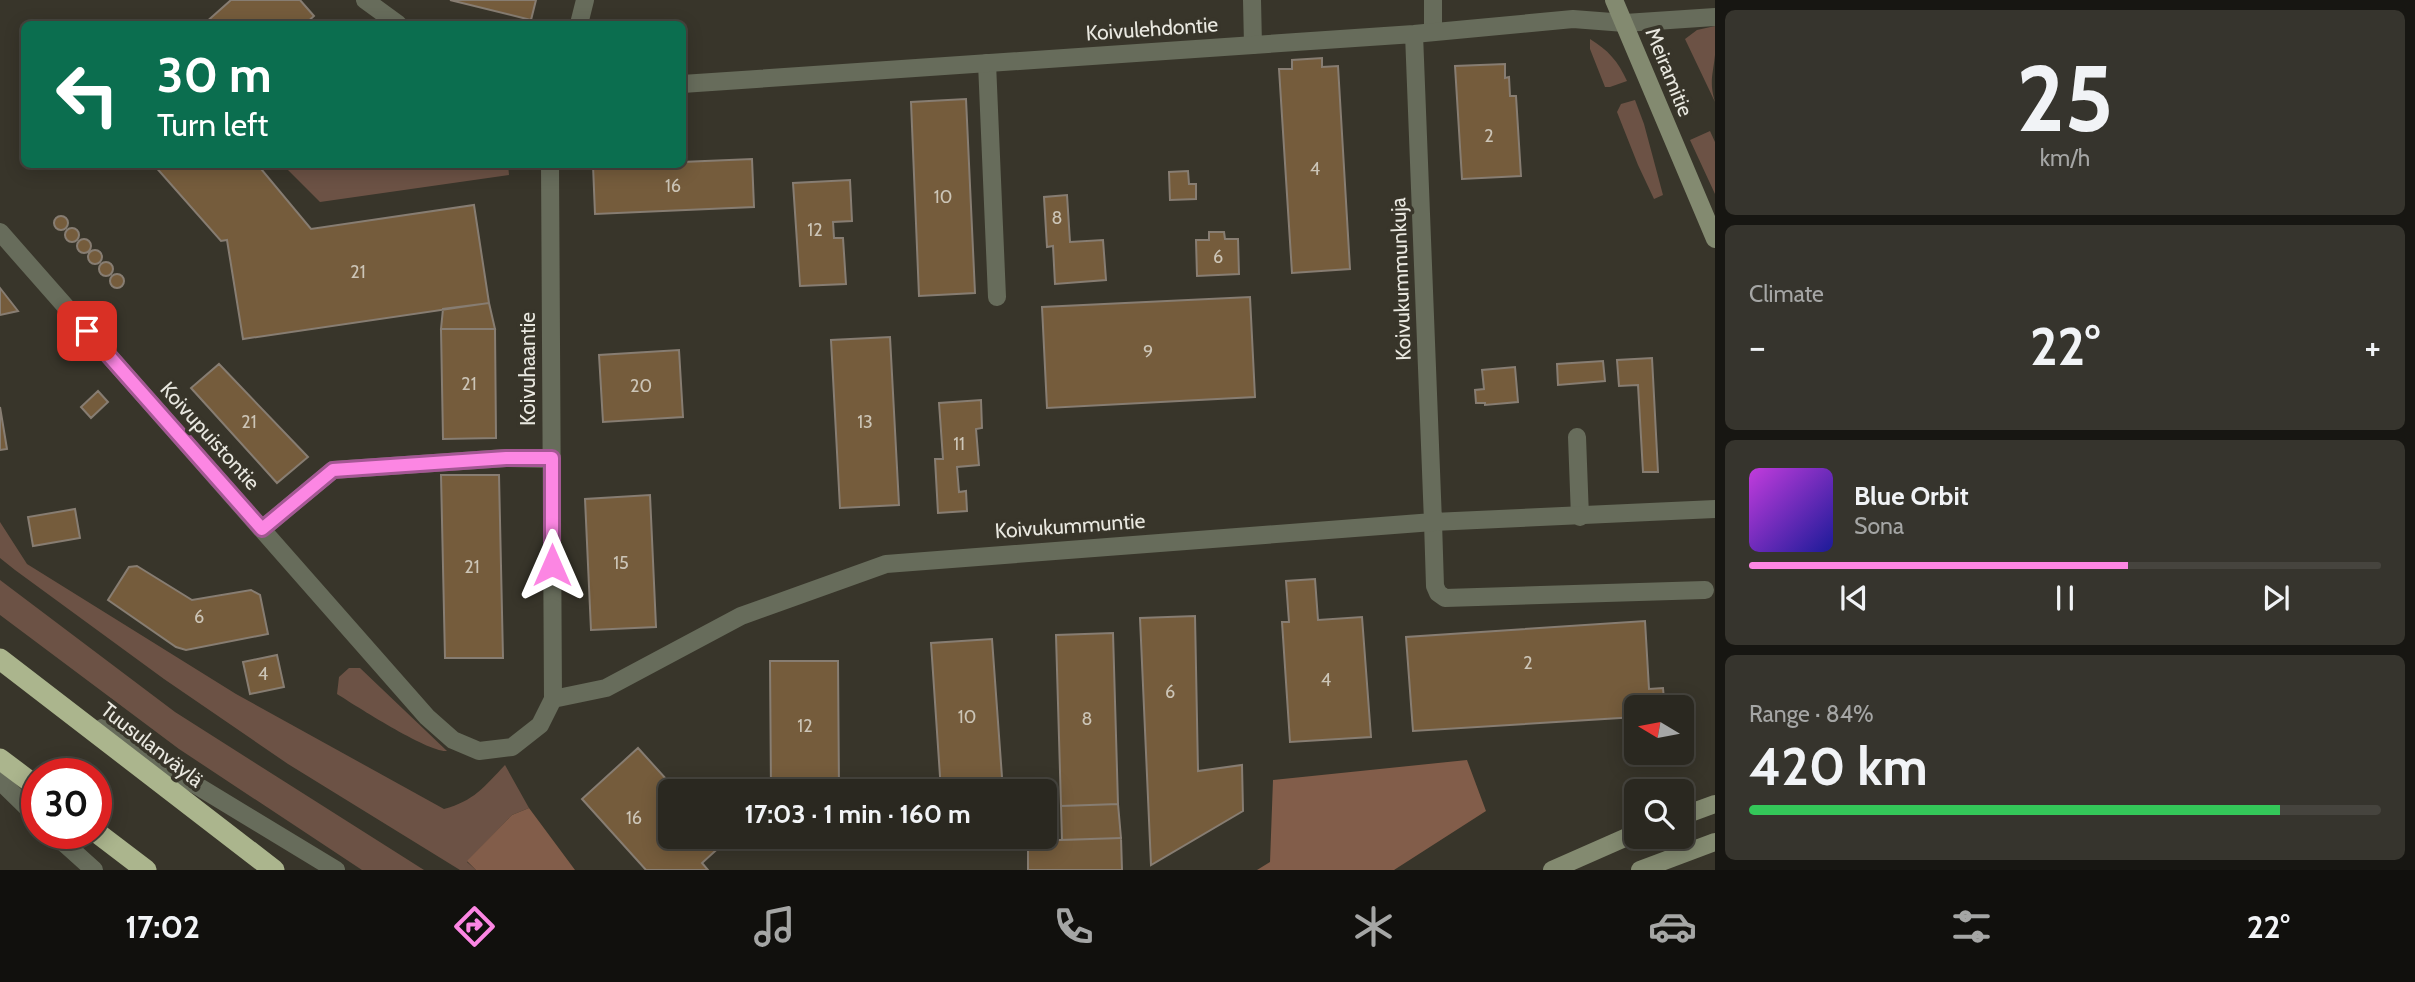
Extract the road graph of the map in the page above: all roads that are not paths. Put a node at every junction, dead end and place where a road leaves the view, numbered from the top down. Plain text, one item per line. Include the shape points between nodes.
1 (365, 0) edge
2 (585, 0) edge
3 (1252, 0) edge
4 (1433, 0) edge
5 (1614, 0) edge
6 (1715, 17) edge
7 (394, 21) edge
8 (580, 21) edge
9 (1625, 23) junction
10 (1433, 32) junction
11 (1414, 34) junction
12 (1253, 45) junction
13 (987, 63) junction
14 (686, 84) edge
15 (550, 168) edge
16 (0, 232) edge
17 (1715, 239) edge
18 (997, 298) dead end
19 (1577, 438) dead end
20 (552, 458) junction
21 (1715, 509) edge
22 (1580, 517) junction
23 (1433, 522) junction
24 (262, 529) junction
25 (1705, 590) dead end
26 (0, 659) edge
27 (45, 693) junction
28 (553, 699) junction
29 (0, 759) edge
30 (21, 775) edge
31 (0, 781) edge
32 (21, 801) edge
33 (1715, 804) edge
34 (1694, 812) edge
35 (1624, 838) edge
36 (1715, 842) edge
37 (112, 844) edge
38 (71, 849) edge
39 (94, 870) edge
40 (146, 870) edge
41 (274, 870) edge
42 (335, 870) edge
43 (1552, 870) edge
44 (1640, 870) edge

1 - 7 street
2 - 8 street
3 - 12 street
4 - 10 street
5 - 9 main road, Meiramitie
6 - 9 street, Koivulehdontie
9 - 10 street, Koivulehdontie via 1573,19
9 - 17 main road, Meiramitie
10 - 11 street, Koivulehdontie
11 - 12 street, Koivulehdontie
11 - 23 street, Koivukummunkuja
12 - 13 street, Koivulehdontie
13 - 14 street, Koivulehdontie
13 - 18 street
15 - 20 street, Koivuhaantie
16 - 24 street, Koivupuistontie
19 - 22 street
20 - 24 street via 333,470
20 - 28 street, Koivuhaantie
21 - 22 street, Koivukummuntie
22 - 23 street, Koivukummuntie
23 - 25 street, Koivukummunkuja via 1435,586 1445,598
23 - 28 street, Koivukummuntie via 886,564 741,616 606,688
24 - 28 street, Koivupuistontie via 427,717 453,740 479,751 512,747 540,725
26 - 27 highway, Tuusulanväylä
27 - 41 highway, Tuusulanväylä
27 - 42 street
29 - 30 highway
31 - 32 street
33 - 34 main road
35 - 43 main road
36 - 44 main road
37 - 40 highway
38 - 39 street

